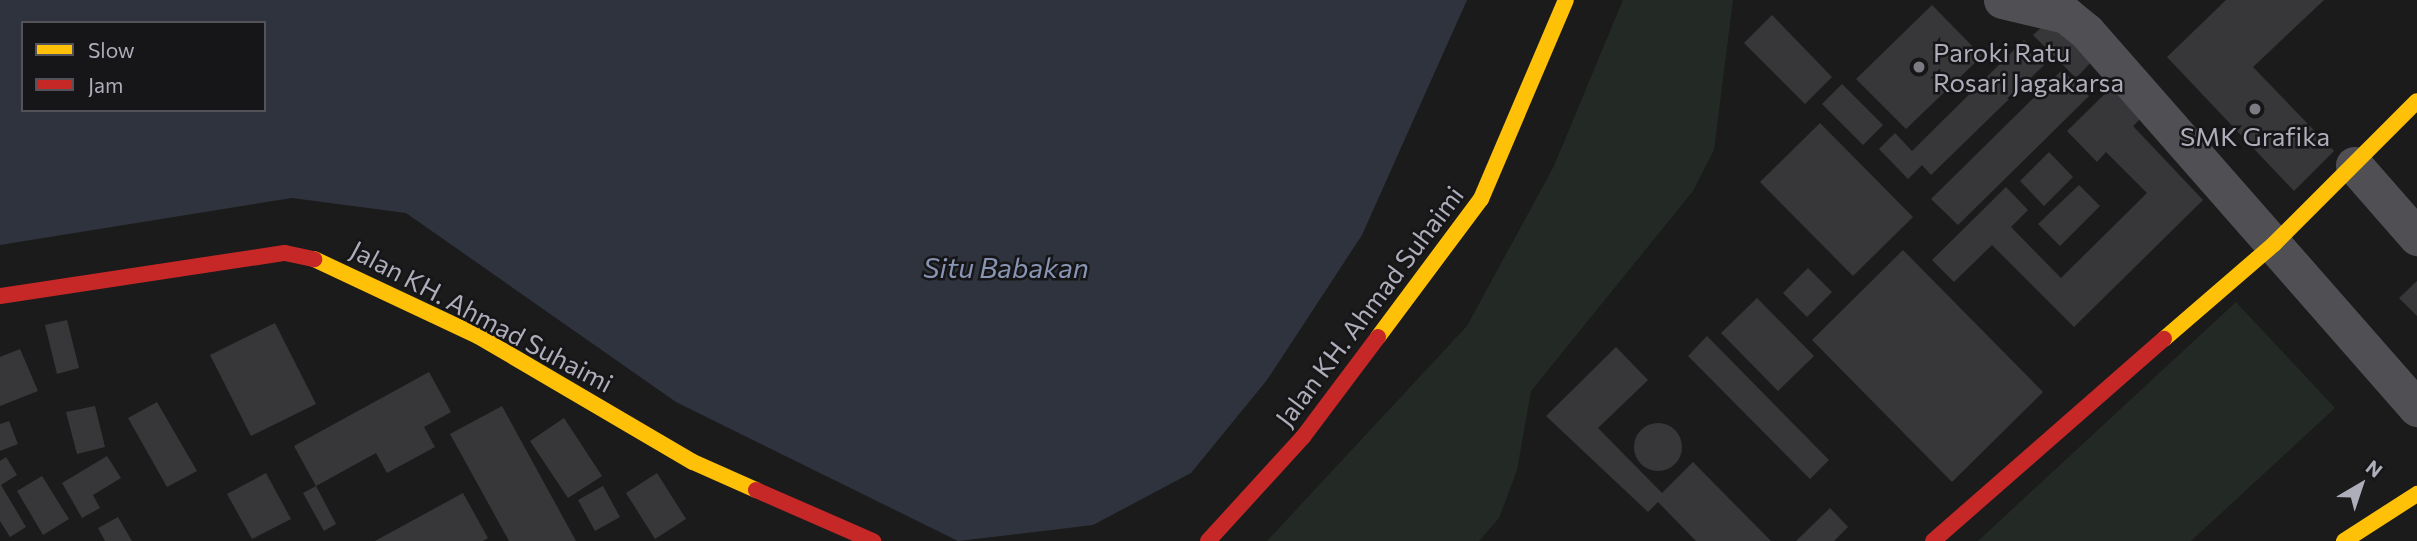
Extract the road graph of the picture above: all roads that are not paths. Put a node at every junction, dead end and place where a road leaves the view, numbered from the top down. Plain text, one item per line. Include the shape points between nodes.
1 (1566, 0) edge
2 (2002, 0) edge
3 (2417, 101) edge
4 (2354, 165) junction
5 (2417, 237) edge
6 (2274, 244) junction
7 (0, 296) edge
8 (2417, 408) edge
9 (2417, 494) edge
10 (873, 541) edge
11 (1208, 541) edge
12 (1933, 541) edge
13 (2344, 541) edge

1 - 11 street, Jalan KH. Ahmad Suhaimi via 1481,199 1303,437
2 - 6 street via 2066,15 2086,32
3 - 4 street
4 - 5 street
4 - 6 street
6 - 8 street
6 - 12 street
7 - 10 street, Jalan KH. Ahmad Suhaimi via 285,253 333,262 478,336 693,462
9 - 13 street

